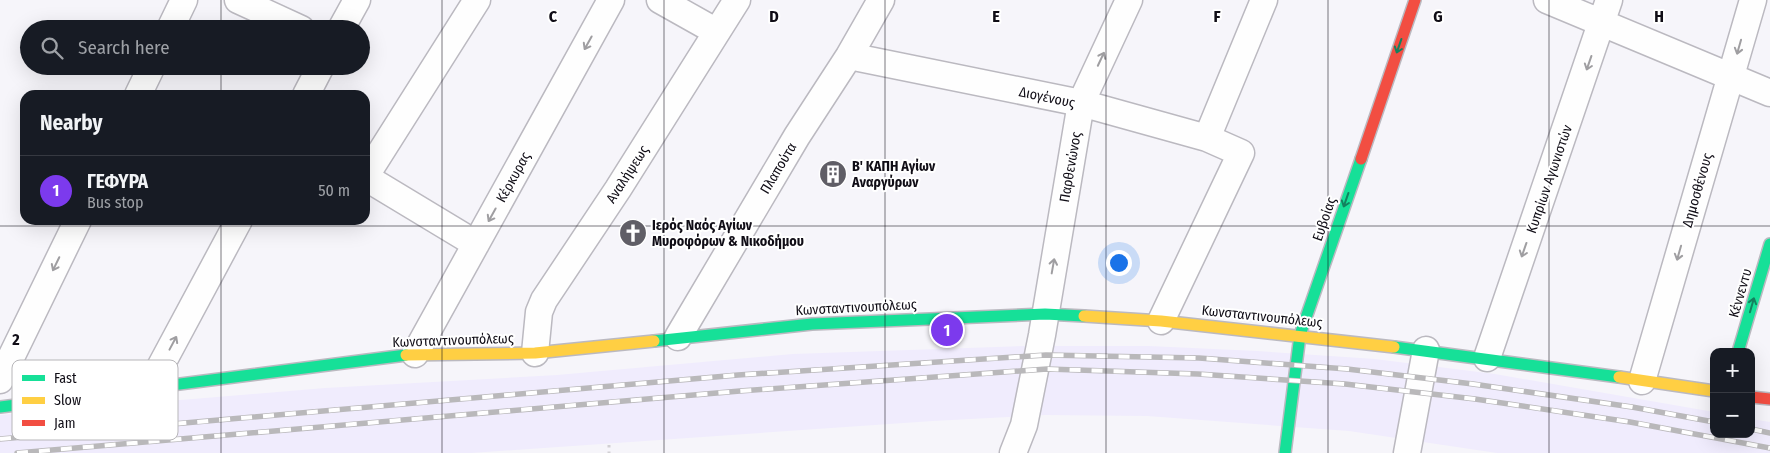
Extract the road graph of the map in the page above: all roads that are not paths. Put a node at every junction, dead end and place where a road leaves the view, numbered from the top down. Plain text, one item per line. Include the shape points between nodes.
1 (184, 0) edge
2 (238, 0) edge
3 (357, 0) edge
4 (477, 0) edge
5 (611, 0) edge
6 (660, 0) edge
7 (737, 0) edge
8 (880, 0) edge
9 (1264, 0) edge
10 (1415, 0) edge
11 (1546, 0) edge
12 (1753, 0) edge
13 (1125, 1) edge
14 (1606, 12) edge
15 (174, 20) edge
16 (281, 20) edge
17 (346, 20) edge
18 (717, 32) junction
19 (849, 56) junction
20 (148, 75) edge
21 (316, 75) edge
22 (1730, 77) junction
23 (140, 90) edge
24 (309, 90) edge
25 (1770, 93) edge
26 (1081, 103) junction
27 (1207, 138) junction
28 (370, 169) edge
29 (370, 180) edge
30 (76, 225) edge
31 (236, 225) edge
32 (476, 244) junction
33 (1770, 244) edge
34 (1045, 314) junction
35 (1160, 322) junction
36 (1300, 335) junction
37 (678, 337) junction
38 (1739, 348) edge
39 (1426, 350) junction
40 (535, 353) junction
41 (415, 354) junction
42 (1487, 358) junction
43 (164, 360) edge
44 (0, 380) edge
45 (1642, 380) junction
46 (178, 383) edge
47 (1710, 390) edge
48 (1755, 398) edge
49 (1770, 400) edge
50 (1013, 453) edge
51 (1285, 453) edge
52 (1407, 453) edge

1 - 15 street
2 - 16 street
3 - 17 street
4 - 28 street
5 -> 32 street, Κέρκυρας
6 - 18 street
7 - 18 street, Αναλήψεως
8 - 19 street, Πλαπούτα
9 - 27 street
10 -> 36 street, Ευβοίας
11 - 14 street
12 -> 22 street, Δημοσθένους
26 -> 13 street, Παρθενώνος
14 - 22 street
14 -> 42 street, Κυπρίων Αγωνιστών
18 - 40 street, Αναλήψεως via 544,300 538,312
19 - 26 street, Διογένους
19 - 37 street, Πλαπούτα via 797,136
20 - 23 street
21 - 24 street
22 - 25 street
22 -> 45 street, Δημοσθένους
26 - 27 street, Διογένους
34 -> 26 street, Παρθενώνος
27 - 35 street, Διογένους via 1241,153
29 - 32 street
30 -> 44 street
43 -> 31 street
32 - 41 street, Κέρκυρας
38 -> 33 street, Κέννεντυ
34 - 35 street, Κωνσταντινουπόλεως
34 - 37 street, Κωνσταντινουπόλεως via 812,324
34 - 50 street, Παρθενώνος via 1024,425
35 - 36 street, Κωνσταντινουπόλεως
36 - 39 street, Κωνσταντινουπόλεως
36 - 51 street, Ευβοίας
37 - 40 street, Κωνσταντινουπόλεως
39 - 42 street, Κωνσταντινουπόλεως
39 - 52 street
40 - 41 street, Κωνσταντινουπόλεως
41 - 46 street, Κωνσταντινουπόλεως
42 - 45 street, Κωνσταντινουπόλεως
45 - 47 street, Κωνσταντινουπόλεως
48 - 49 street

